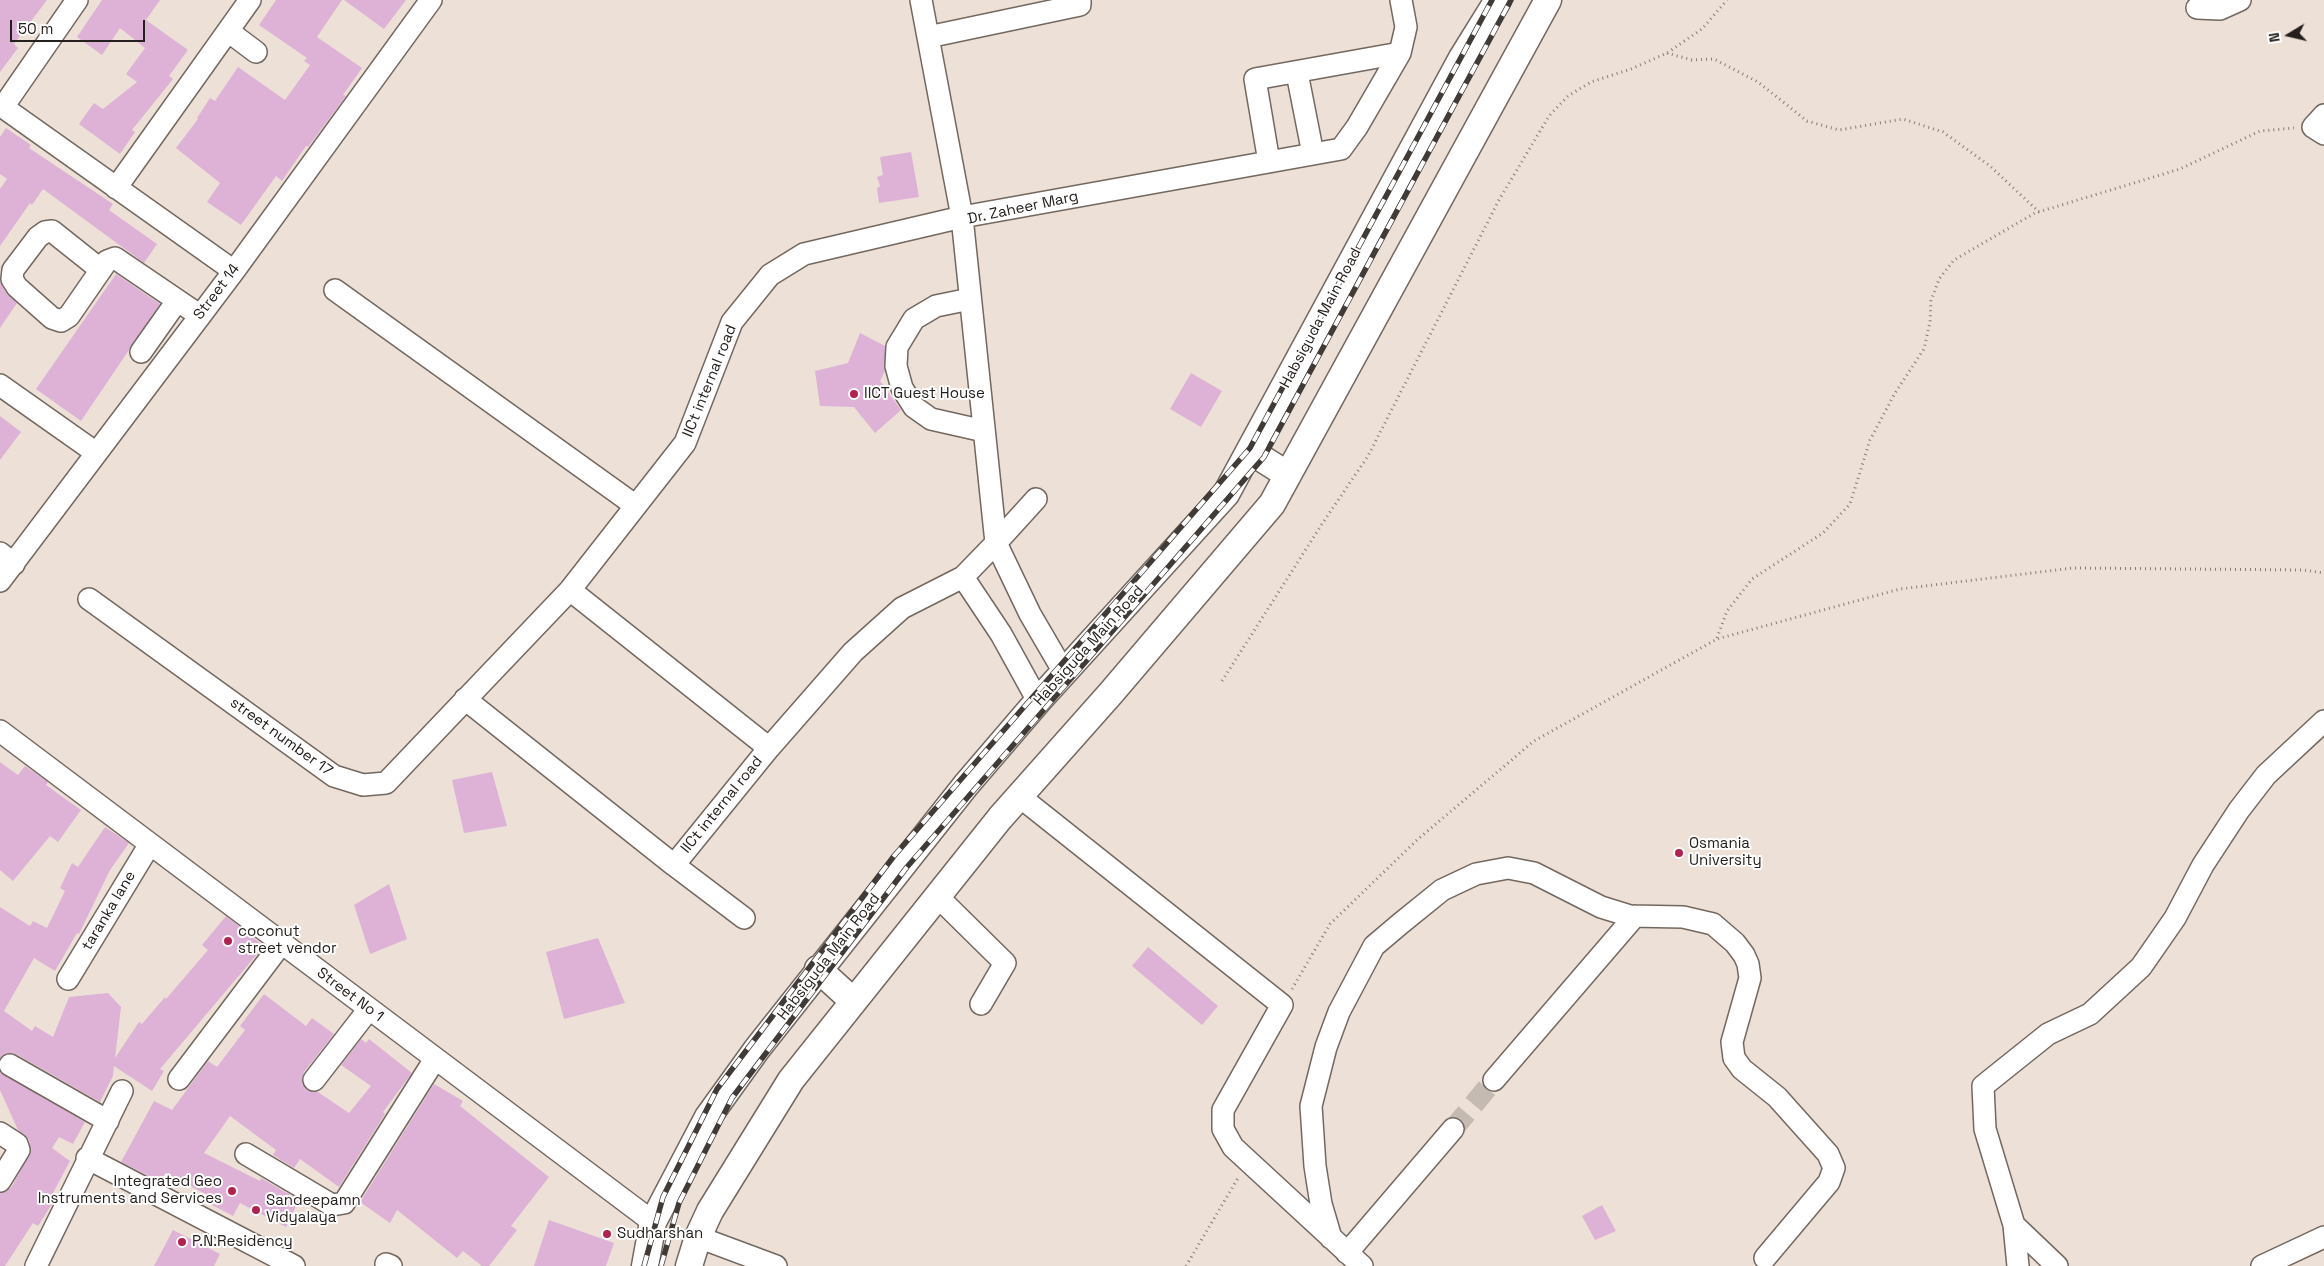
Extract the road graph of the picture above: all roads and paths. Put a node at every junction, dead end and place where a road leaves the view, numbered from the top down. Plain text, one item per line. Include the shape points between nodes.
1 (77, 0) edge
2 (250, 0) edge
3 (431, 0) edge
4 (921, 0) edge
5 (1080, 0) edge
6 (1402, 0) edge
7 (1498, 0) edge
8 (1548, 0) edge
9 (1727, 0) edge
10 (2240, 0) edge
11 (2197, 8) dead end
12 (228, 31) junction
13 (928, 37) junction
14 (256, 52) dead end
15 (1400, 53) junction
16 (1667, 53) junction
17 (1297, 73) junction
18 (1, 106) edge
19 (2320, 125) edge
20 (1313, 154) junction
21 (1269, 162) junction
22 (116, 188) junction
23 (2039, 212) junction
24 (962, 217) junction
25 (101, 270) dead end
26 (234, 271) junction
27 (335, 290) dead end
28 (970, 299) junction
29 (177, 301) junction
30 (200, 316) junction
31 (141, 352) dead end
32 (0, 385) edge
33 (984, 431) junction
34 (1250, 451) junction
35 (95, 452) junction
36 (1288, 475) junction
37 (1036, 499) dead end
38 (636, 506) junction
39 (996, 543) junction
40 (7, 558) edge
41 (2324, 573) edge
42 (962, 577) junction
43 (0, 581) edge
44 (570, 590) junction
45 (90, 599) dead end
46 (1717, 639) junction
47 (1065, 674) junction
48 (1222, 681) dead end
49 (465, 699) junction
50 (1038, 701) junction
51 (2324, 721) edge
52 (0, 731) edge
53 (769, 748) junction
54 (1019, 796) junction
55 (150, 844) junction
56 (674, 865) junction
57 (937, 896) junction
58 (1635, 916) junction
59 (744, 918) dead end
60 (281, 944) junction
61 (818, 969) junction
62 (68, 978) dead end
63 (852, 1000) junction
64 (981, 1004) dead end
65 (1282, 1005) junction
66 (369, 1009) junction
67 (435, 1059) junction
68 (10, 1065) dead end
69 (179, 1079) dead end
70 (314, 1080) dead end
71 (1494, 1080) tunnel mouth
72 (122, 1091) dead end
73 (108, 1121) junction
74 (1452, 1129) tunnel mouth
75 (0, 1133) edge
76 (246, 1154) dead end
77 (87, 1158) junction
78 (1248, 1161) junction
79 (0, 1181) edge
80 (653, 1222) junction
81 (2014, 1225) junction
82 (698, 1237) junction
83 (2324, 1237) edge
84 (1331, 1238) junction
85 (1765, 1258) dead end
86 (1355, 1259) edge
87 (747, 1261) edge
88 (36, 1266) edge
89 (294, 1266) edge
90 (645, 1266) edge
91 (689, 1266) edge
92 (776, 1266) edge
93 (1186, 1266) edge
94 (2018, 1266) edge
95 (2057, 1266) edge
96 (2262, 1266) edge

1 - 18 street
2 - 12 street
3 - 26 street, Street 14
4 - 13 street
5 - 13 street via 1080,5
6 - 15 street, Dr. Zaheer Marg via 1406,27
7 - 34 main road, Habsiguda Main Road via 1462,58
8 - 36 main road
9 - 16 path via 1702,29
10 - 11 street via 2220,9
12 - 14 street
12 - 22 street
13 - 24 street
15 - 17 street
15 - 20 street, Dr. Zaheer Marg via 1346,146
16 - 23 path via 1692,60 1714,59 1758,82 1807,121 1839,130 1903,119 1943,132 1990,166
16 - 48 path via 1591,82 1568,96 1549,116 1499,200 1368,456
17 - 20 street
17 - 21 street via 1255,79
18 - 22 street
19 - 23 path via 2260,131 2180,169
20 - 21 street, Dr. Zaheer Marg
21 - 24 street, Dr. Zaheer Marg
22 - 26 street
23 - 46 path via 1954,260 1944,273 1931,301 1924,349 1870,440 1850,504 1824,533 1752,578 1727,612
24 - 28 street, Dr. Zaheer Marg
24 - 38 street, IICt internal road via 804,254 770,275 732,322 685,443
25 - 29 street via 107,261 115,258
26 - 30 street, Street 14
27 - 38 street
28 - 33 street, Dr. Zaheer Marg
28 - 33 street via 936,306 914,319 896,347 896,366 902,388 914,407 931,419
29 - 30 street
29 - 31 street
30 - 35 street, Street 14
32 - 35 street
33 - 39 street, Dr. Zaheer Marg
34 - 36 main road
34 - 47 main road, Habsiguda Main Road via 1226,494
35 - 40 street, Street 14
36 - 54 main road via 1272,504
37 - 39 street
38 - 44 street, IICt internal road
39 - 42 street
39 - 47 street, Dr. Zaheer Marg via 1030,614
40 - 43 street, Street 14
41 - 46 path via 2304,570 2073,568 1900,589
42 - 50 street via 1001,634
42 - 53 street, IICt internal road via 895,614 853,652
44 - 49 street, street number 17
44 - 53 street, IICt internal road
45 - 49 street, street number 17 via 334,776 362,786 386,783
46 - 65 path via 1534,741 1440,820 1330,924
47 - 50 main road, Habsiguda Main Road
49 - 56 street
50 - 61 main road, Habsiguda Main Road
51 - 81 street via 2266,775 2238,810 2203,865 2175,918 2141,967 2090,1014 2048,1034 1983,1086 1985,1129
52 - 55 street, Street No 1
53 - 56 street, IICt internal road
54 - 57 main road
54 - 65 street
55 - 60 street, Street No 1
55 - 62 street, taranka lane
56 - 59 street, IICt internal road
57 - 63 main road
57 - 64 street via 1005,963
58 - 71 street
58 - 84 street via 1601,907 1534,873 1508,868 1476,874 1442,890 1374,946 1339,1012 1311,1106 1315,1166
58 - 85 street via 1683,917 1713,924 1735,943 1748,964 1750,978 1732,1042 1734,1058 1742,1069 1777,1097 1828,1154 1834,1168 1828,1182
60 - 66 street, Street No 1
60 - 69 street
61 - 63 main road
61 - 80 main road, Habsiguda Main Road via 708,1117
63 - 82 main road via 786,1088
65 - 78 street via 1223,1110 1223,1129 1233,1147
66 - 67 street, Street No 1
66 - 70 street
67 - 76 street via 344,1203 332,1205
67 - 80 street, Street No 1
68 - 73 street
72 - 73 street
73 - 77 street
74 - 86 street
75 - 79 street via 19,1150
77 - 88 street
77 - 89 street
78 - 84 street
78 - 93 path
80 - 90 main road, Habsiguda Main Road
81 - 94 street
81 - 95 street
82 - 87 street
82 - 91 main road
83 - 96 street
84 - 86 street
87 - 92 street

